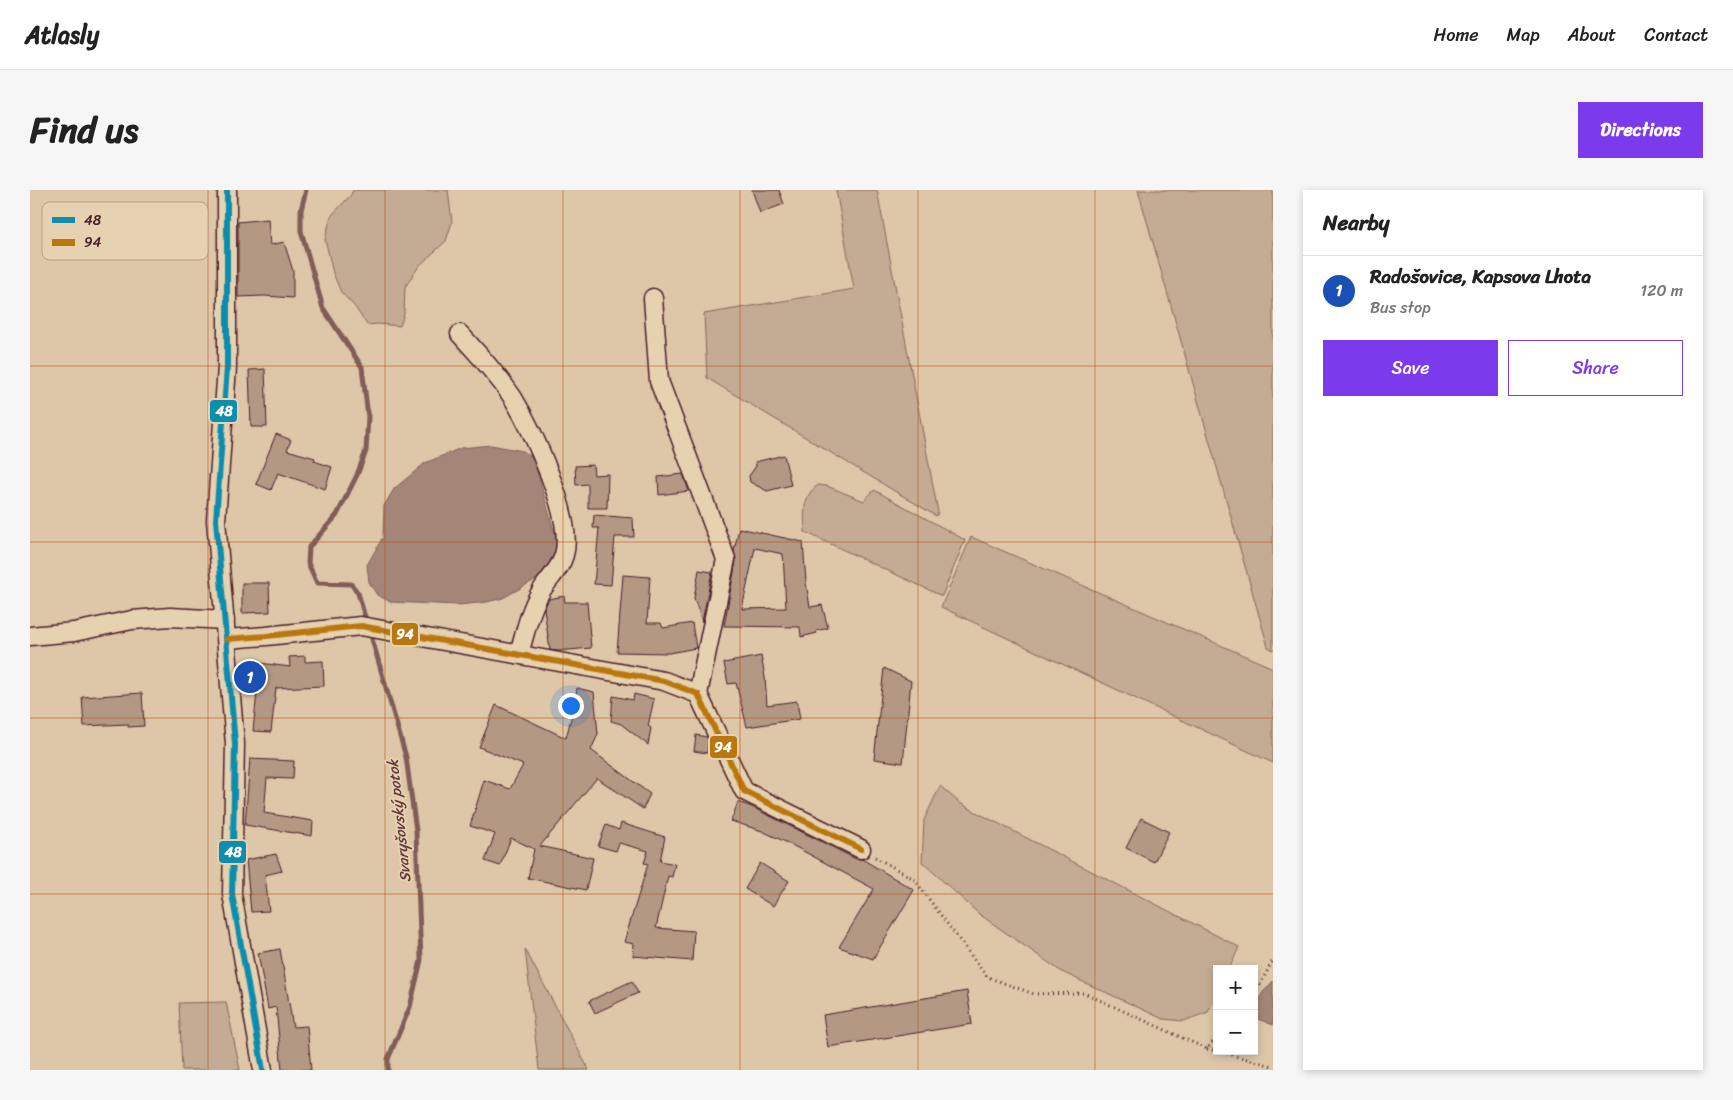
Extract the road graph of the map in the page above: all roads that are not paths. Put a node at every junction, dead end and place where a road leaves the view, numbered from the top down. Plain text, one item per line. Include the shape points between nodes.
1 (226, 190) edge
2 (653, 298) dead end
3 (460, 334) dead end
4 (225, 620) junction
5 (30, 636) edge
6 (227, 639) junction
7 (519, 654) junction
8 (698, 694) junction
9 (862, 850) road end
10 (263, 1070) edge

1 - 4 street via 227,367 216,520
2 - 8 street via 660,381 726,559
3 - 7 street via 492,368 514,399 535,440 564,521 564,555 553,577 540,592
4 - 5 street via 151,618 74,632
4 - 6 street
6 - 7 street via 369,627
6 - 10 street via 235,744 232,894
7 - 8 street via 664,681
8 - 9 street via 744,791

